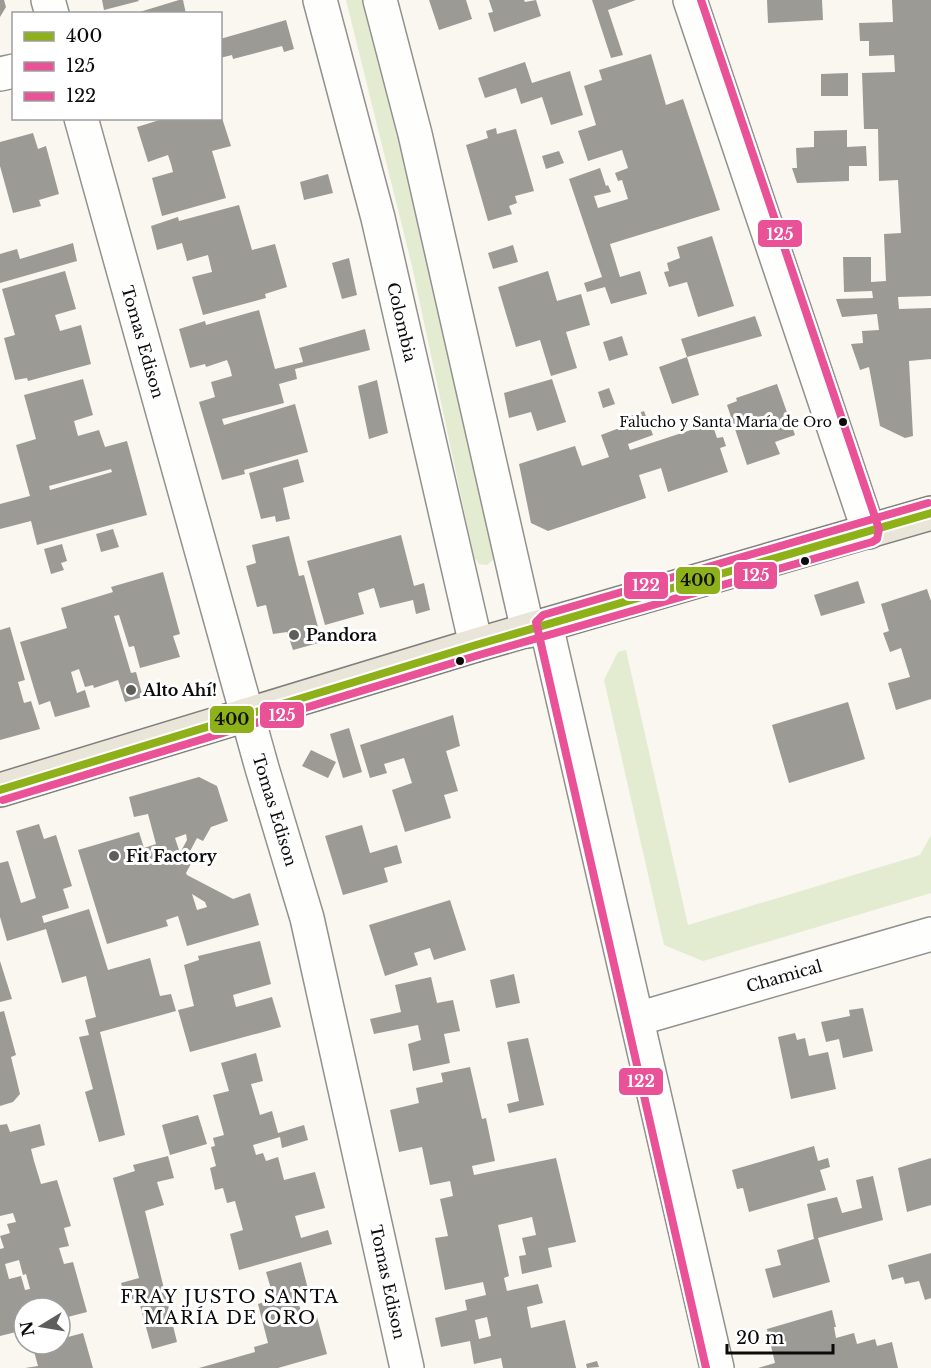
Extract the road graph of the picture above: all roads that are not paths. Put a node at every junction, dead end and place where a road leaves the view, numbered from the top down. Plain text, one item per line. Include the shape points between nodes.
1 (320, 0) edge
2 (380, 0) edge
3 (690, 0) edge
4 (82, 120) edge
5 (931, 513) edge
6 (869, 532) junction
7 (537, 628) junction
8 (476, 645) junction
9 (248, 716) junction
10 (0, 790) edge
11 (931, 934) edge
12 (637, 1019) junction
13 (407, 1368) edge
14 (717, 1368) edge

1 - 8 street, Colombia via 378,218
2 - 7 street
3 - 6 street
4 - 9 street, Tomas Edison
5 - 6 main road
6 - 7 main road
7 - 8 main road
7 - 12 street
8 - 9 main road
9 - 10 main road
9 - 13 street, Tomas Edison via 307,918
11 - 12 street, Chamical
12 - 14 street

